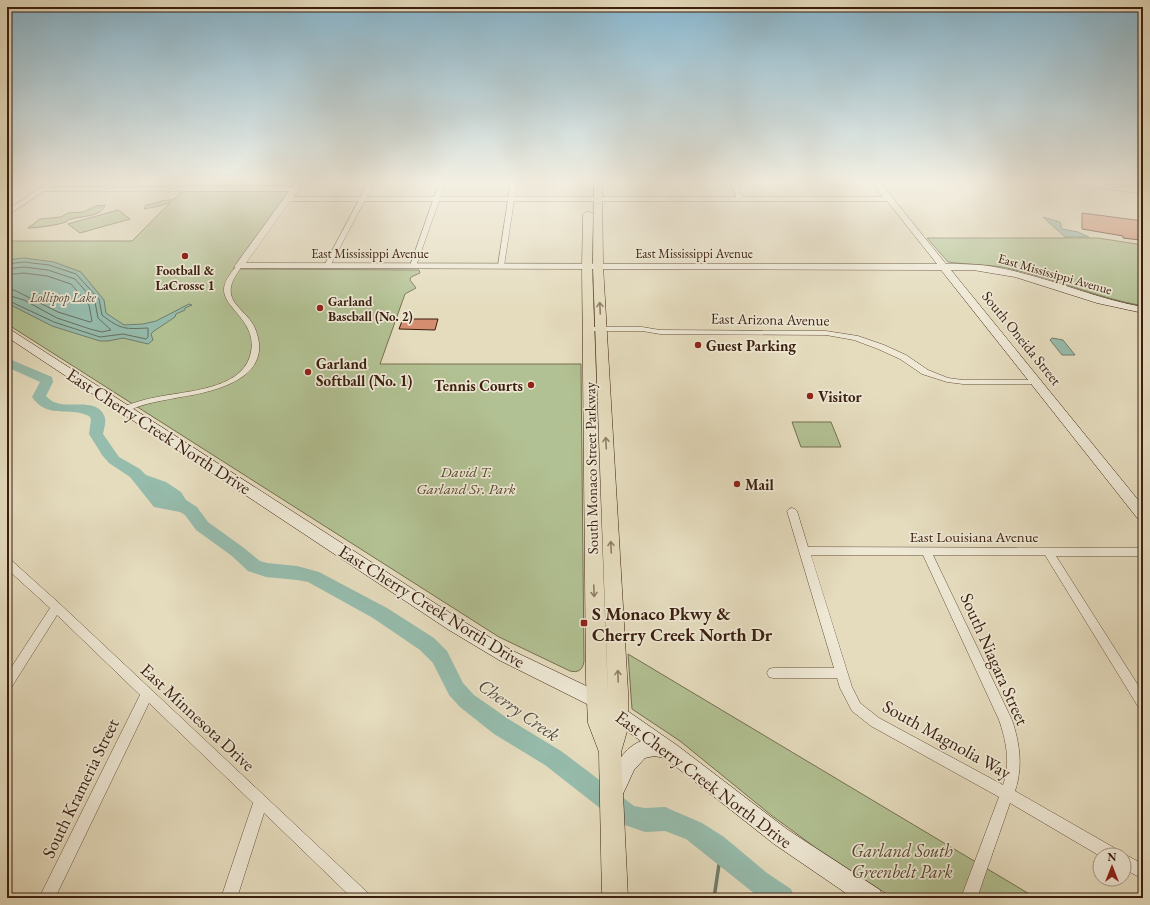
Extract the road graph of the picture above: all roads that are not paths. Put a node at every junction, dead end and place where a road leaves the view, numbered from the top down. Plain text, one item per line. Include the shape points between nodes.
1 (270, 223) edge
2 (349, 223) edge
3 (429, 223) edge
4 (507, 223) edge
5 (592, 223) edge
6 (909, 223) edge
7 (239, 266) junction
8 (327, 266) junction
9 (413, 266) junction
10 (501, 266) junction
11 (592, 266) junction
12 (943, 266) junction
13 (1143, 310) edge
14 (7, 332) edge
15 (595, 332) junction
16 (1037, 382) junction
17 (125, 409) junction
18 (792, 511) dead end
19 (1143, 516) edge
20 (804, 551) junction
21 (926, 551) junction
22 (1048, 552) junction
23 (1143, 552) edge
24 (7, 563) edge
25 (56, 607) junction
26 (773, 673) dead end
27 (841, 673) junction
28 (7, 684) edge
29 (147, 694) junction
30 (597, 700) junction
31 (1143, 704) edge
32 (618, 715) junction
33 (671, 752) junction
34 (619, 757) junction
35 (1007, 794) junction
36 (261, 801) junction
37 (1099, 847) edge
38 (1132, 866) edge
39 (1143, 872) edge
40 (47, 898) edge
41 (229, 898) edge
42 (362, 898) edge
43 (615, 898) edge
44 (872, 898) edge
45 (969, 898) edge

1 - 7 street
2 - 8 street
3 - 9 street
4 - 10 street
5 - 11 main road, South Monaco Street Parkway
6 - 12 street, South Oneida Street
7 - 8 street, East Mississippi Avenue
7 - 17 street via 228,283 227,291 229,298 247,320 252,333 254,353 246,370 222,386 156,399
8 - 9 street, East Mississippi Avenue
9 - 10 street, East Mississippi Avenue
10 - 11 street, East Mississippi Avenue
11 - 12 street, East Mississippi Avenue
11 - 15 main road, South Monaco Street Parkway
12 - 13 street, East Mississippi Avenue via 1005,271 1102,301
12 - 16 street, South Oneida Street
14 - 17 street, East Cherry Creek North Drive
15 - 16 street, East Arizona Avenue via 834,334 859,339 886,349 925,372 944,379 961,382
15 -> 30 main road, South Monaco Street Parkway
32 -> 15 main road, South Monaco Street Parkway
16 - 19 street, South Oneida Street
17 - 30 street, East Cherry Creek North Drive via 486,644
18 - 20 street, South Magnolia Way
20 - 21 street, East Louisiana Avenue
20 - 27 street, South Magnolia Way
21 - 22 street, East Louisiana Avenue
21 - 35 street, South Niagara Street via 1009,728 1014,761
22 - 23 street, East Louisiana Avenue
22 - 31 street
24 - 25 street, East Minnesota Drive
25 - 28 street
25 - 29 street, East Minnesota Drive
26 - 27 street
27 - 35 street, South Magnolia Way via 856,707 868,717
29 - 36 street, East Minnesota Drive
29 - 40 street, South Krameria Street
30 - 32 street, East Cherry Creek North Drive
30 - 34 main road, South Monaco Street Parkway via 599,723
32 - 33 street, East Cherry Creek North Drive
32 - 34 main road, South Monaco Street Parkway via 616,733
33 - 34 street via 660,748 643,749
33 - 44 street, East Cherry Creek North Drive via 781,836
34 - 43 main road, South Monaco Street Parkway via 611,796
35 - 37 street, South Magnolia Way
35 - 45 street, South Niagara Street
36 - 41 street
36 - 42 street, East Minnesota Drive
38 - 39 street

